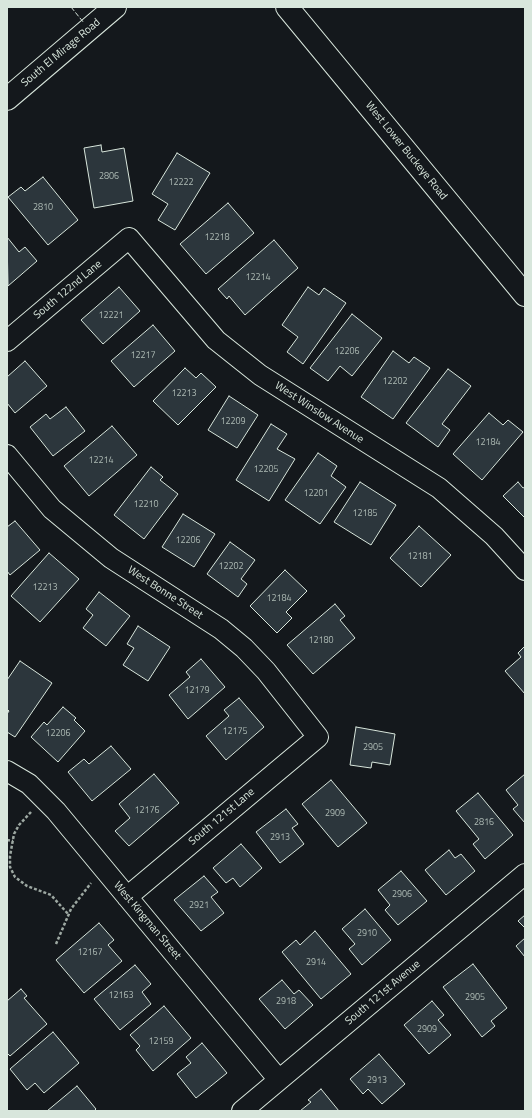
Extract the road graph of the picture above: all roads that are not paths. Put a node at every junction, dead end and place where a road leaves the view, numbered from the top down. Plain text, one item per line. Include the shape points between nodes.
1 (115, 7) edge
2 (287, 7) edge
3 (7, 100) edge
4 (129, 238) joint
5 (525, 295) edge
6 (7, 341) edge
7 (7, 455) edge
8 (525, 570) edge
9 (318, 737) joint
10 (7, 771) edge
11 (525, 874) edge
12 (126, 897) junction
13 (279, 1080) junction
14 (242, 1111) edge

1 - 3 main road, South El Mirage Road
2 - 5 main road, West Lower Buckeye Road
4 - 6 street, South 122nd Lane
4 - 8 street, West Winslow Avenue via 216,340 260,375 439,488 494,536
7 - 9 street, West Bonne Street via 52,509 110,558 222,629 244,648 266,671
9 - 12 street, South 121st Lane
10 - 12 street, West Kingman Street via 28,784 44,799
11 - 13 street, South 121st Avenue
12 - 13 street, West Kingman Street
13 - 14 street, South 121st Avenue

